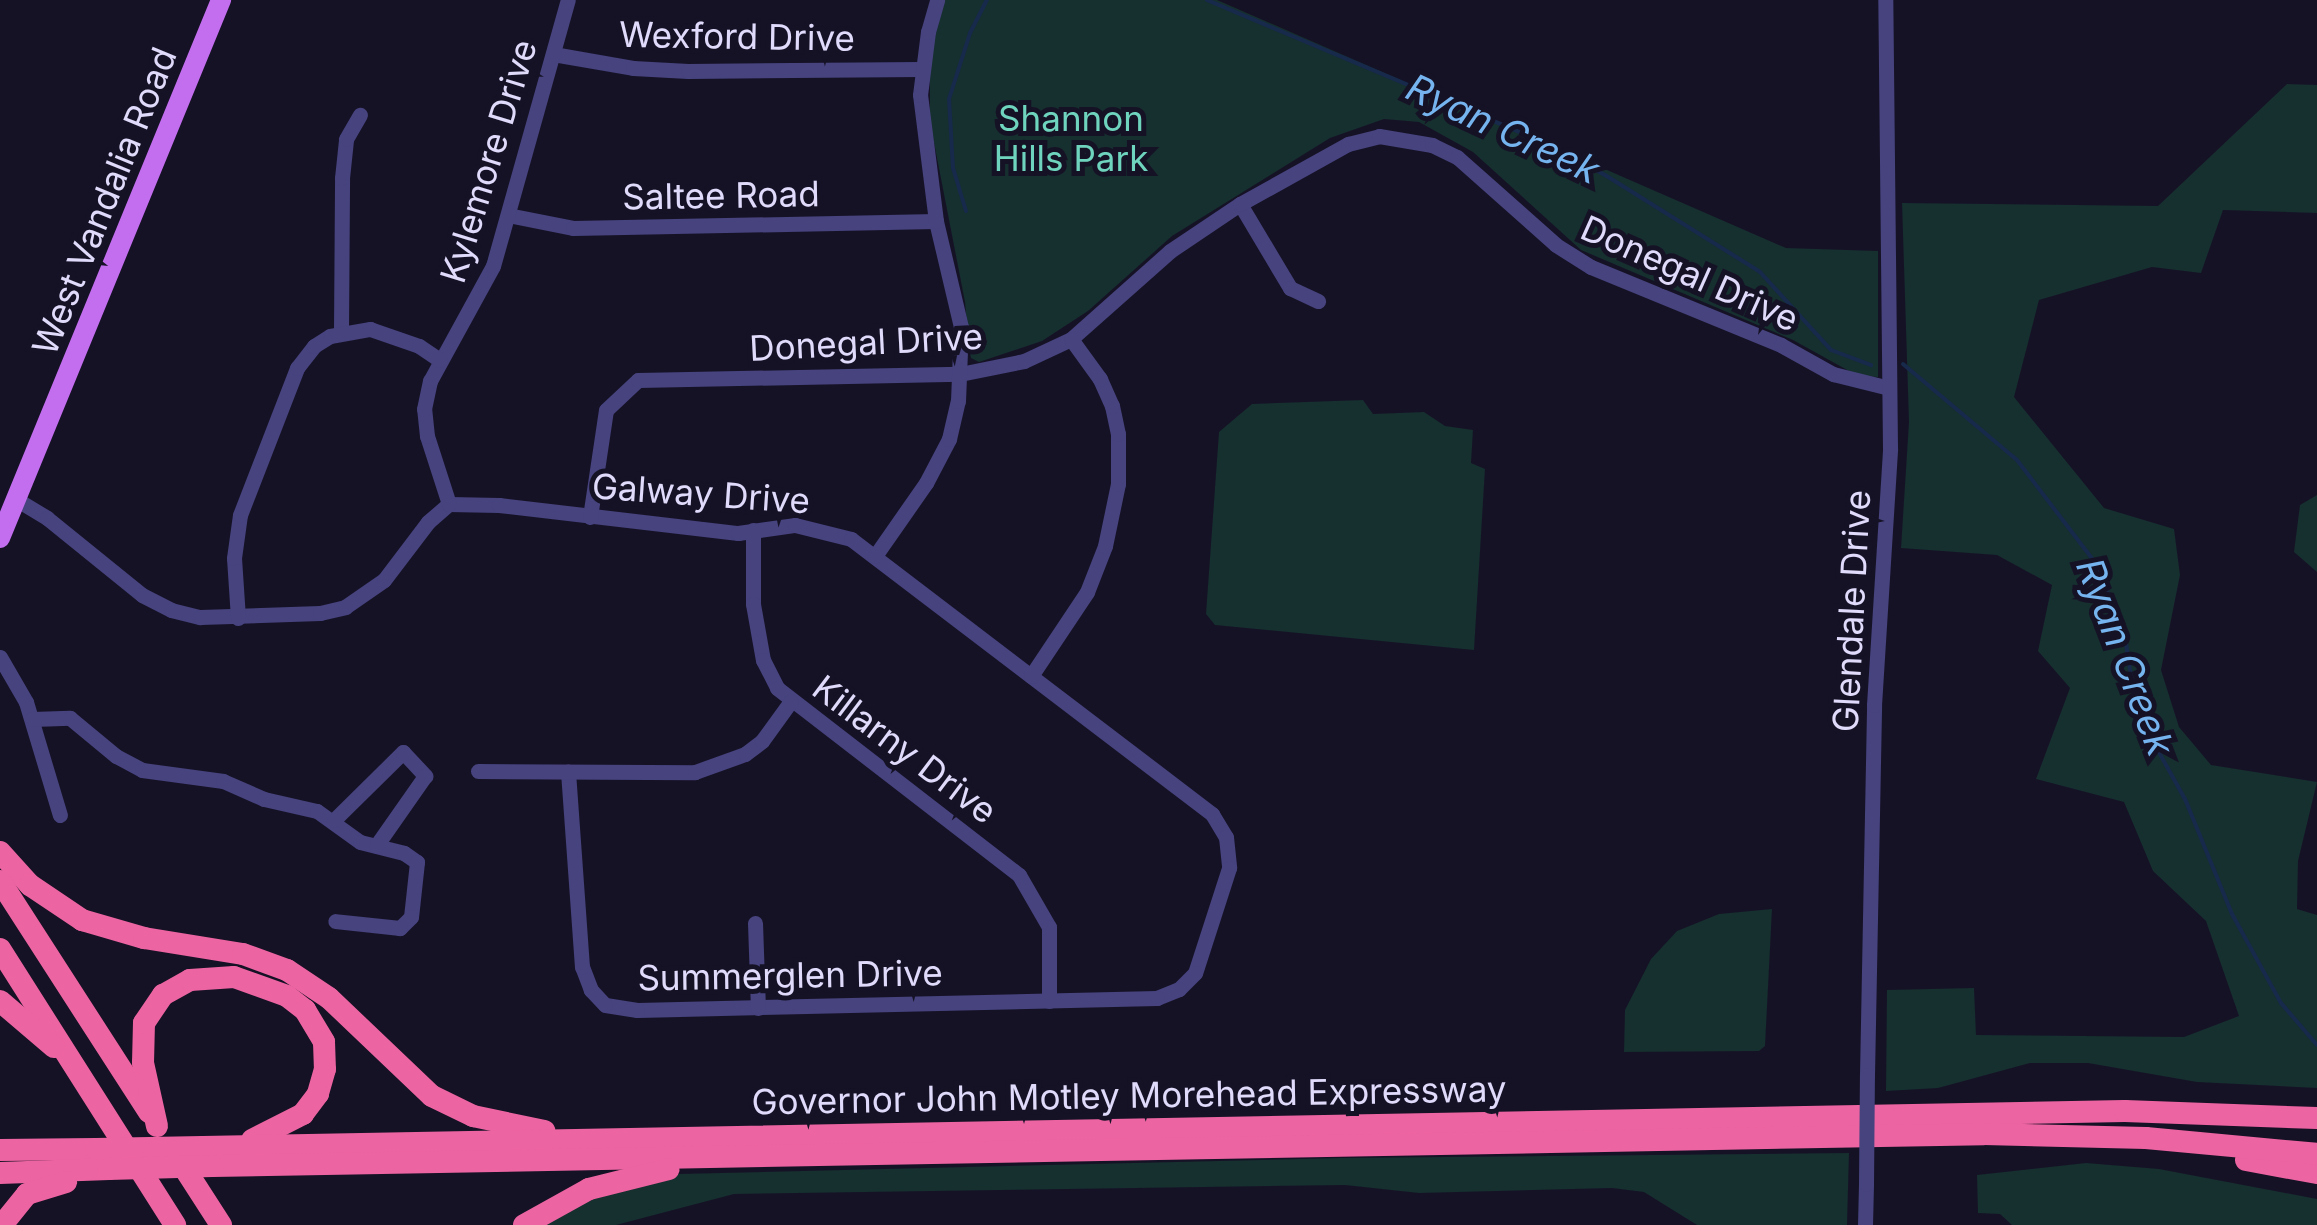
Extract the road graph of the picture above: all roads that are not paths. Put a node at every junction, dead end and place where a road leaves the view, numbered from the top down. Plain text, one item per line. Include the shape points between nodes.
1 (222, 0) edge
2 (568, 0) edge
3 (937, 0) edge
4 (1885, 0) edge
5 (553, 54) junction
6 (921, 69) junction
7 (360, 115) dead end
8 (1240, 204) junction
9 (508, 216) junction
10 (936, 221) junction
11 (1318, 301) dead end
12 (341, 331) junction
13 (1071, 339) junction
14 (440, 360) junction
15 (960, 374) junction
16 (1890, 388) junction
17 (19, 501) junction
18 (449, 504) junction
19 (590, 516) junction
20 (753, 530) junction
21 (0, 538) edge
22 (875, 556) junction
23 (238, 618) junction
24 (0, 657) edge
25 (1031, 676) junction
26 (791, 701) junction
27 (32, 720) junction
28 (478, 771) dead end
29 (568, 772) junction
30 (60, 816) dead end
31 (334, 820) junction
32 (376, 846) junction
33 (0, 852) edge
34 (0, 881) edge
35 (335, 921) dead end
36 (755, 922) dead end
37 (0, 949) edge
38 (1156, 998) joint
39 (0, 1001) edge
40 (1049, 1001) junction
41 (758, 1008) junction
42 (64, 1051) junction
43 (2317, 1107) edge
44 (2259, 1113) junction
45 (2317, 1118) edge
46 (157, 1126) junction
47 (2090, 1136) junction
48 (672, 1139) junction
49 (239, 1147) junction
50 (0, 1150) edge
51 (2317, 1154) edge
52 (208, 1157) junction
53 (702, 1157) junction
54 (96, 1162) junction
55 (0, 1173) edge
56 (2317, 1173) edge
57 (170, 1221) edge
58 (2, 1225) edge
59 (220, 1225) edge
60 (524, 1225) edge
61 (1865, 1225) edge

1 - 17 main road, West Vandalia Road
2 - 5 street, Kylemore Drive
3 - 6 street
4 - 16 street, Glendale Drive
5 - 6 street, Wexford Drive via 688,71
5 - 9 street, Kylemore Drive
6 - 10 street
7 - 12 street via 346,139 342,178
8 - 11 street via 1290,288
8 - 13 street, Donegal Drive via 1170,251
8 - 16 street, Donegal Drive via 1348,144 1379,136 1432,145 1457,157 1591,268 1781,345 1832,374
9 - 10 street, Saltee Road via 573,228
9 - 14 street, Kylemore Drive via 494,266
10 - 15 street via 961,328
12 - 14 street via 385,333
12 - 23 street via 314,346 297,368 253,474 234,558
13 - 15 street, Donegal Drive via 1024,361
13 - 25 street via 1112,406 1118,484 1106,546 1087,592
14 - 18 street, Kylemore Drive via 424,409
15 - 19 street, Donegal Drive via 638,380 606,410
15 - 22 street via 949,439
16 - 61 street, Glendale Drive, bridge via 1874,705
17 - 21 main road, West Vandalia Road
17 - 23 street via 142,596 171,610
18 - 19 street, Galway Drive
18 - 23 street via 384,580 345,607
19 - 20 street, Galway Drive
20 - 22 street, Galway Drive via 810,528 851,539
20 - 26 street, Killarny Drive via 753,604 764,660
22 - 25 street, Galway Drive
24 - 27 street
25 - 38 street, Galway Drive via 1212,814 1226,836 1229,868 1196,972 1179,990
26 - 29 street via 762,742 726,764 695,772
26 - 40 street, Killarny Drive via 1019,875 1049,927
27 - 30 street
27 - 31 street via 70,718 142,770 223,781
28 - 29 street
29 - 41 street, Summerglen Drive via 582,967 591,990 605,1005 637,1010
31 - 32 street via 360,842
31 - 32 street via 403,752 426,776
32 - 35 street via 417,862 411,918 385,929
33 - 48 highway via 30,886 82,920 243,954 287,970 329,998 416,1084 452,1107 531,1130
34 - 46 highway
36 - 41 street
37 - 42 highway
38 - 40 street, Summerglen Drive
39 - 42 highway via 43,1042
40 - 41 street, Summerglen Drive
42 - 57 highway
43 - 44 highway
44 - 45 highway
44 - 48 highway, Governor John Motley Morehead Expressway
46 - 49 highway via 143,1063 144,1024 164,996 190,980 234,977 287,996 305,1010 324,1042 325,1069 303,1114
46 - 59 highway
47 - 51 highway, Governor John Motley Morehead Expressway
47 - 53 highway, Governor John Motley Morehead Expressway
47 - 56 highway via 2114,1145
48 - 49 highway, Governor John Motley Morehead Expressway
49 - 52 highway, Governor John Motley Morehead Expressway
50 - 54 highway, Governor John Motley Morehead Expressway
52 - 53 highway, Governor John Motley Morehead Expressway
52 - 54 highway, Governor John Motley Morehead Expressway, bridge
53 - 60 highway via 589,1189
54 - 55 highway, Governor John Motley Morehead Expressway
54 - 58 highway via 67,1182 27,1194

